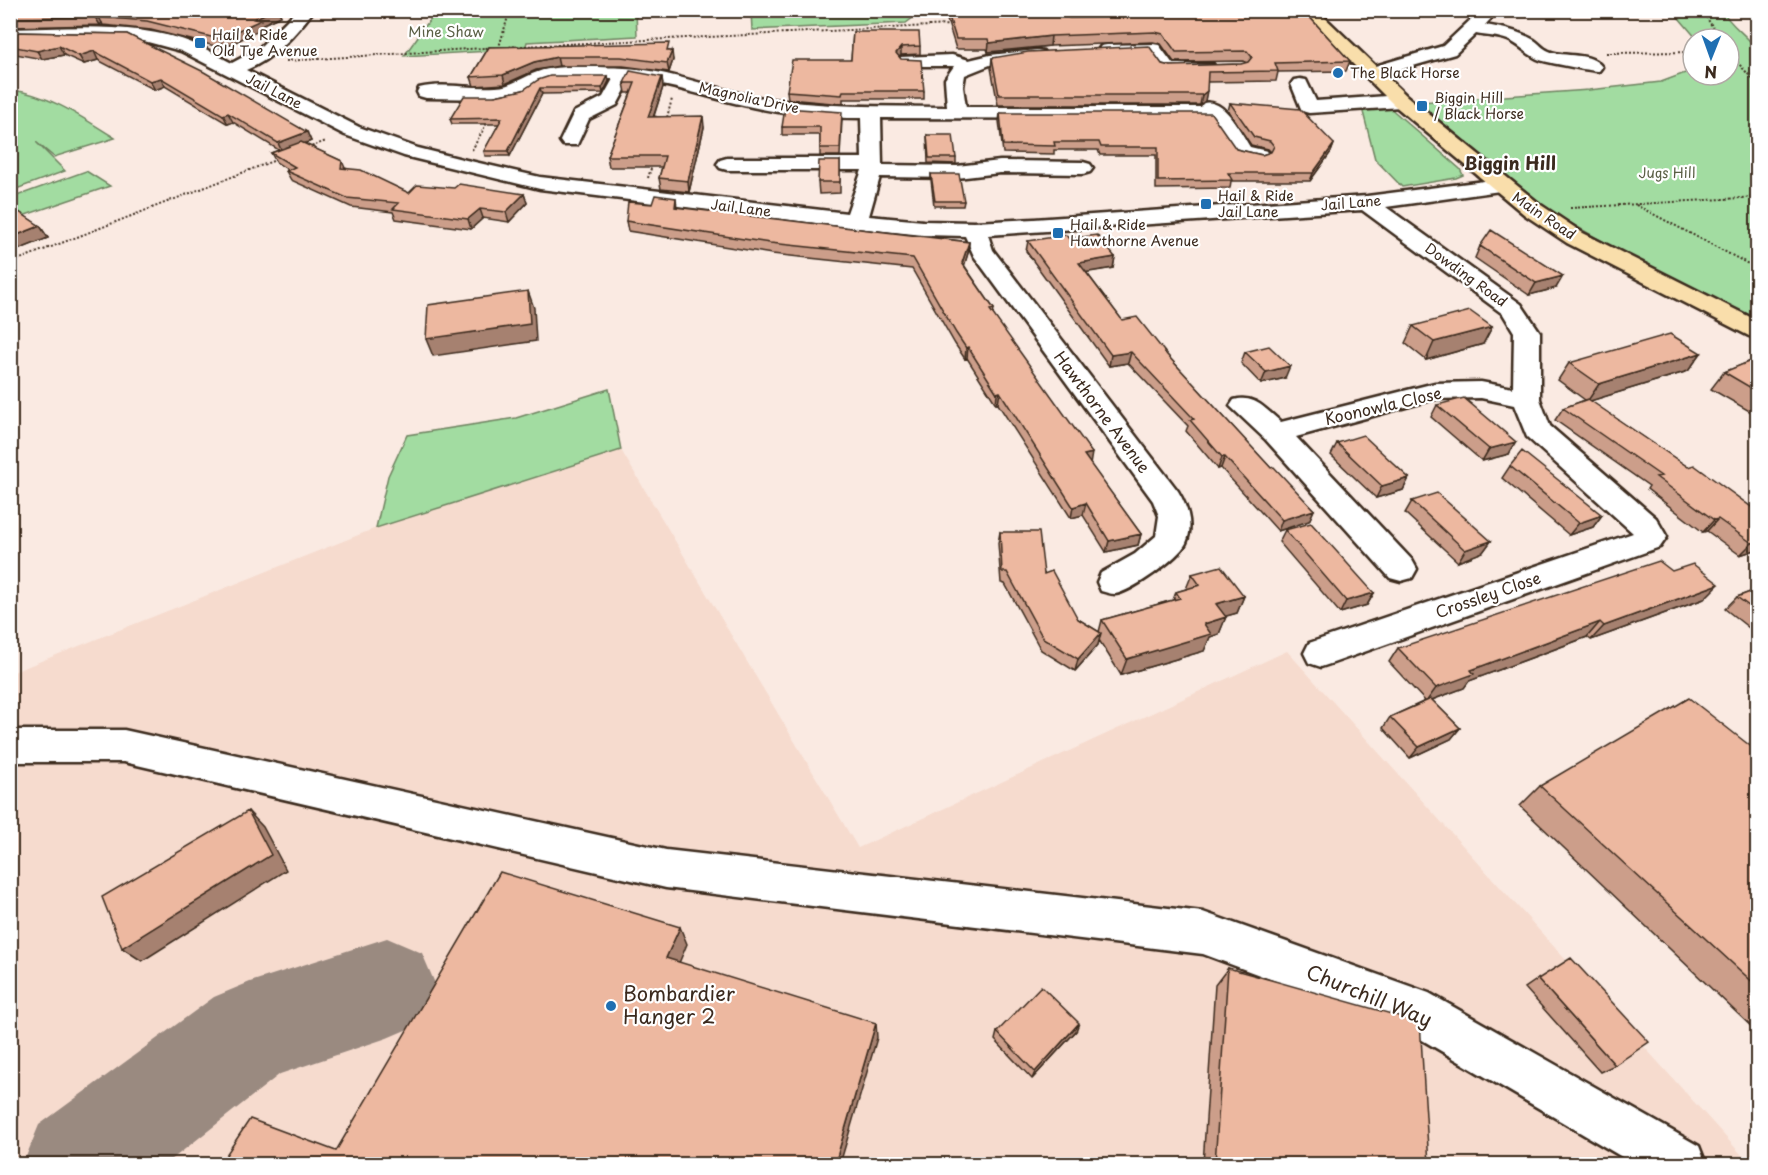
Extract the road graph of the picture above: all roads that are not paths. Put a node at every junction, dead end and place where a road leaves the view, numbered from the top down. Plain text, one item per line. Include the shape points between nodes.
1 (1308, 10) edge
2 (1491, 10) edge
3 (304, 11) edge
4 (1473, 28) junction
5 (10, 34) edge
6 (1087, 52) edge
7 (1048, 57) edge
8 (1595, 60) road end
9 (907, 61) edge
10 (968, 65) junction
11 (1226, 68) edge
12 (232, 69) junction
13 (626, 73) junction
14 (1371, 73) junction
15 (1300, 84) dead end
16 (712, 91) junction
17 (426, 92) dead end
18 (1401, 100) junction
19 (692, 106) dead end
20 (958, 112) junction
21 (871, 113) junction
22 (570, 141) dead end
23 (1260, 154) edge
24 (727, 164) dead end
25 (872, 167) junction
26 (1083, 168) dead end
27 (1500, 185) junction
28 (1367, 202) junction
29 (856, 221) junction
30 (974, 229) junction
31 (1758, 331) edge
32 (1526, 399) junction
33 (1244, 406) dead end
34 (1276, 433) junction
35 (1651, 533) joint
36 (1401, 569) dead end
37 (1113, 582) dead end
38 (1321, 653) dead end
39 (10, 746) edge
40 (1682, 1164) edge

1 - 14 main road, Main Road
2 - 4 street
3 - 12 street via 264,55
4 - 8 street via 1510,35 1544,56
4 - 14 street via 1449,50
5 - 12 street, Jail Lane via 144,36 187,47
6 - 11 street via 1153,49 1168,69
7 - 10 street
9 - 10 street via 952,60
10 - 20 street via 954,79
12 - 29 street, Jail Lane via 351,131 463,166 540,183
13 - 16 street, Magnolia Drive
13 - 17 street, Magnolia Drive via 550,74 503,92
13 - 22 street via 610,101 581,116
14 - 18 main road, Main Road
15 - 18 street via 1309,106 1334,108
16 - 19 street
16 - 21 street, Magnolia Drive via 797,109
18 - 27 main road, Main Road
20 - 21 street, Magnolia Drive
20 - 23 street, Magnolia Drive via 1212,110 1224,120 1243,152
21 - 25 street
24 - 25 street
25 - 26 street via 957,172 1000,167
25 - 29 street
27 - 28 street, Jail Lane
27 - 31 main road, Main Road via 1575,238
28 - 30 street, Jail Lane
28 - 32 street, Dowding Road via 1519,316 1527,332
29 - 30 street, Jail Lane
30 - 37 street, Hawthorne Avenue via 982,251 1167,498 1174,516 1171,542
32 - 34 street, Koonowla Close via 1481,390 1435,391
32 - 35 street, Dowding Road via 1533,424 1543,436
33 - 34 street
34 - 36 street
35 - 38 street, Crossley Close via 1649,539
39 - 40 street, Churchill Way via 124,746 666,868 1203,933 1413,1009

